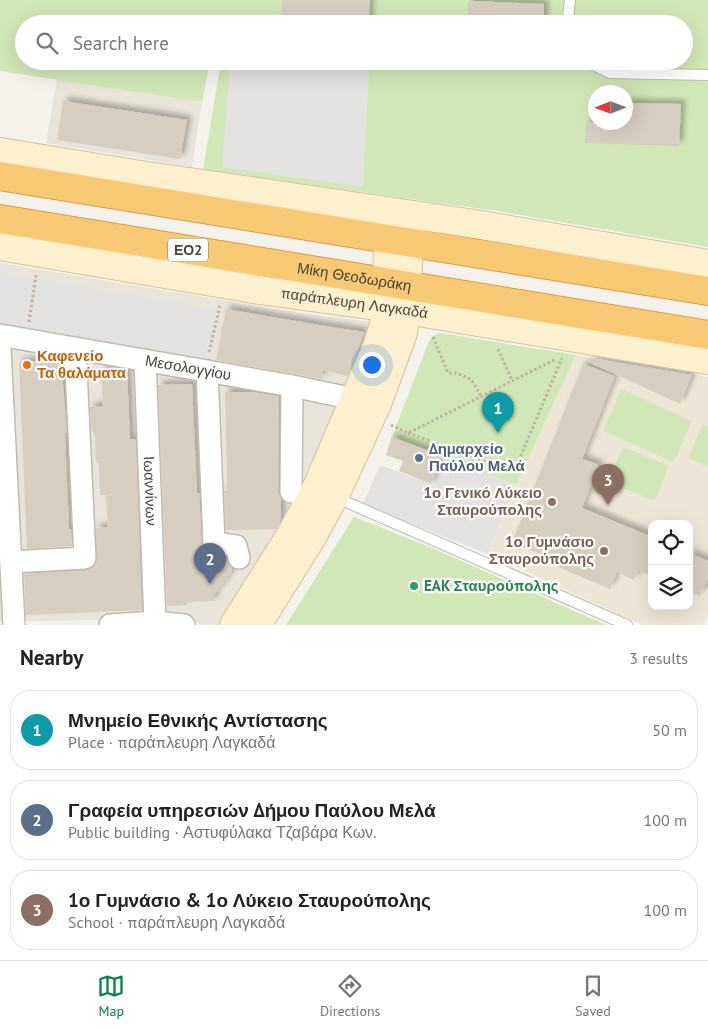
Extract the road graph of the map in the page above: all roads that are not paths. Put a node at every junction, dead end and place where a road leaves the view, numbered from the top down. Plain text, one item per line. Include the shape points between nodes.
1 (570, 0) edge
2 (569, 15) edge
3 (604, 70) edge
4 (708, 75) edge
5 (0, 152) edge
6 (0, 176) edge
7 (399, 213) junction
8 (0, 219) edge
9 (398, 240) junction
10 (0, 246) edge
11 (708, 264) edge
12 (708, 291) edge
13 (397, 296) junction
14 (0, 335) edge
15 (708, 335) edge
16 (75, 348) junction
17 (0, 349) edge
18 (145, 360) junction
19 (708, 360) edge
20 (208, 363) junction
21 (292, 386) junction
22 (372, 408) junction
23 (314, 492) junction
24 (239, 558) dead end
25 (11, 562) junction
26 (155, 622) junction
27 (14, 625) edge
28 (110, 625) edge
29 (184, 625) edge
30 (234, 625) edge
31 (257, 625) edge
32 (627, 625) edge

1 - 2 lane
3 - 4 lane via 610,73
5 - 7 street
6 - 9 highway
7 - 9 street
7 - 11 street
8 - 13 highway, Μίκη Θεοδωράκη / ΕΟ2
9 - 12 highway
9 - 13 street
10 - 13 street, παράπλευρη Λαγκαδά via 260,290
13 - 15 highway, Μίκη Θεοδωράκη / ΕΟ2
13 - 19 street, παράπλευρη Λαγκαδά
13 - 22 street via 403,333
14 - 16 street, Μεσολογγίου
16 - 18 street, Μεσολογγίου
16 - 25 street via 85,558
17 - 25 street
18 - 20 street, Μεσολογγίου
18 - 26 street, Ιωαννίνων
20 - 21 street, Μεσολογγίου
20 - 24 street via 214,543 236,546
21 - 22 street, Μεσολογγίου
21 - 23 street
22 - 23 street
23 - 30 street
23 - 31 street via 312,537
23 - 32 lane
25 - 27 street
26 - 28 street
26 - 29 street

